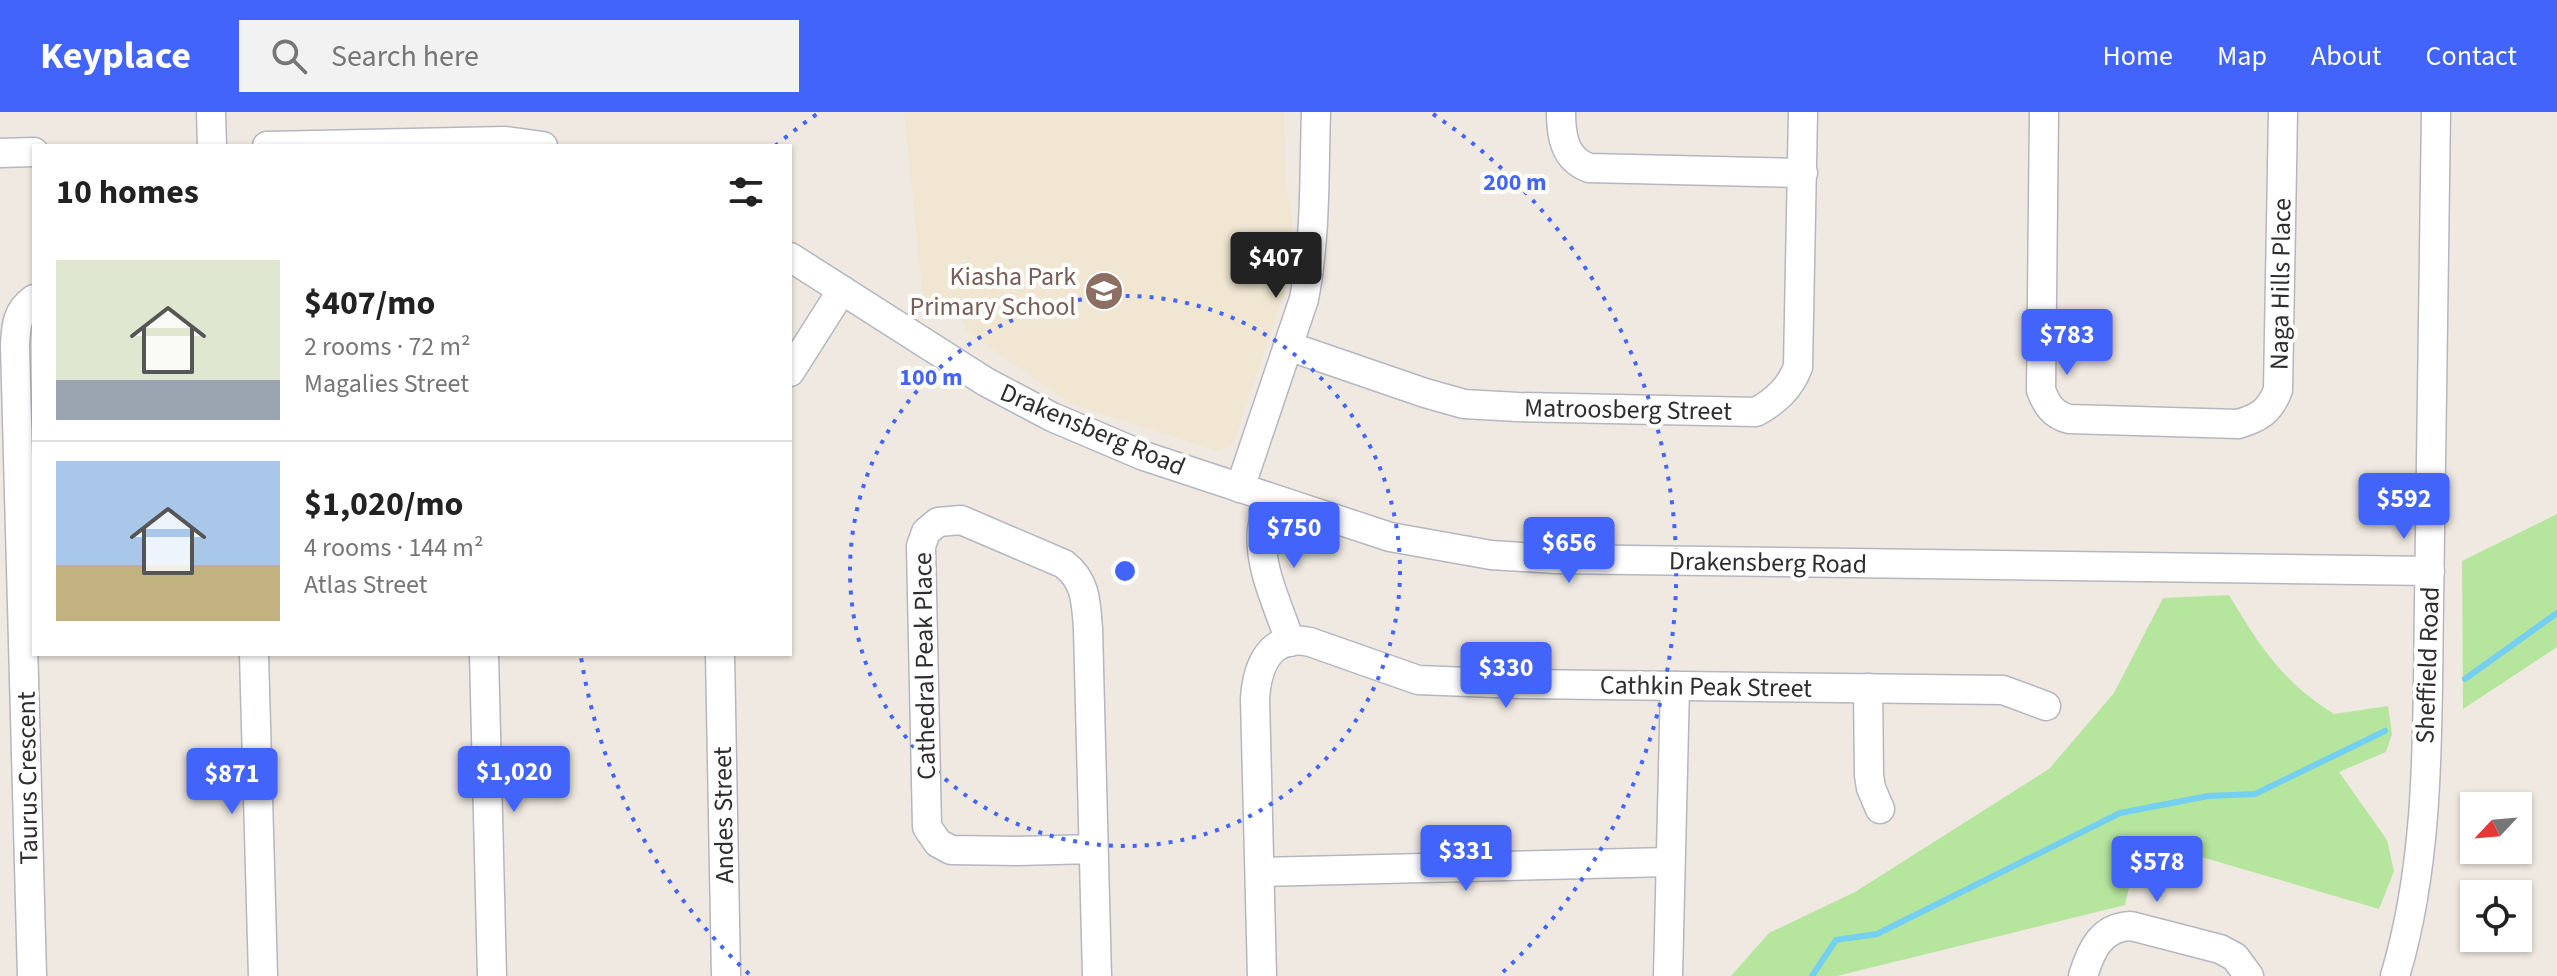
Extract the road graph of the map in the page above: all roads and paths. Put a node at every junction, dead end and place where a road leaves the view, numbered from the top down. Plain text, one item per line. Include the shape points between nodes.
1 (211, 112) edge
2 (1316, 112) edge
3 (1561, 112) edge
4 (1803, 112) edge
5 (2044, 112) edge
6 (2283, 112) edge
7 (2436, 112) edge
8 (212, 144) edge
9 (363, 144) edge
10 (528, 144) edge
11 (32, 152) edge
12 (0, 153) edge
13 (1803, 173) junction
14 (792, 258) edge
15 (842, 290) junction
16 (32, 301) edge
17 (1288, 346) junction
18 (792, 369) edge
19 (1240, 488) junction
20 (1270, 498) junction
21 (2430, 571) junction
22 (1290, 642) junction
23 (254, 656) edge
24 (484, 656) edge
25 (720, 656) edge
26 (1675, 686) junction
27 (1868, 688) junction
28 (2046, 706) dead end
29 (1880, 809) dead end
30 (1093, 849) junction
31 (1670, 862) junction
32 (1261, 872) junction
33 (32, 976) edge
34 (263, 976) edge
35 (492, 976) edge
36 (726, 976) edge
37 (1097, 976) edge
38 (1262, 976) edge
39 (1668, 976) edge
40 (2083, 976) edge
41 (2249, 976) edge
42 (2395, 976) edge

1 - 8 street
2 - 17 street via 1313,243 1304,299
3 - 13 street via 1564,144 1589,168
4 - 13 street, Matroosberg Street
5 - 6 street, Naga Hills Place via 2041,390 2049,408 2069,419 2238,424 2261,416 2278,390
7 - 21 street, Sheffield Road
9 - 10 street
11 - 12 street
13 - 17 street, Matroosberg Street via 1798,367 1787,388 1756,412 1464,404
14 - 15 street, Drakensberg Road
15 - 18 street
15 - 19 street, Drakensberg Road via 986,382 1052,417
16 - 33 street, Taurus Crescent via 17,319 15,345
17 - 19 street
19 - 20 street, Drakensberg Road
20 - 21 street, Drakensberg Road via 1390,537 1491,555
20 - 22 street via 1262,530 1264,558
21 - 42 street, Sheffield Road via 2422,838 2409,926
22 - 26 street, Cathkin Peak Street via 1310,642 1418,680
22 - 32 street via 1270,653 1256,675
23 - 34 street
24 - 35 street
25 - 36 street, Andes Street
26 - 27 street, Cathkin Peak Street
26 - 31 street
27 - 28 street, Cathkin Peak Street via 2003,690
27 - 29 street via 1869,775
30 - 30 street, Cathedral Peak Place via 1085,591 1064,564 961,520 938,522 926,532 921,546 927,827 951,850
30 - 37 street, Cathedral Peak Place
31 - 32 street
31 - 39 street
32 - 38 street
40 - 41 street via 2100,938 2119,926 2131,926 2220,949 2235,957

